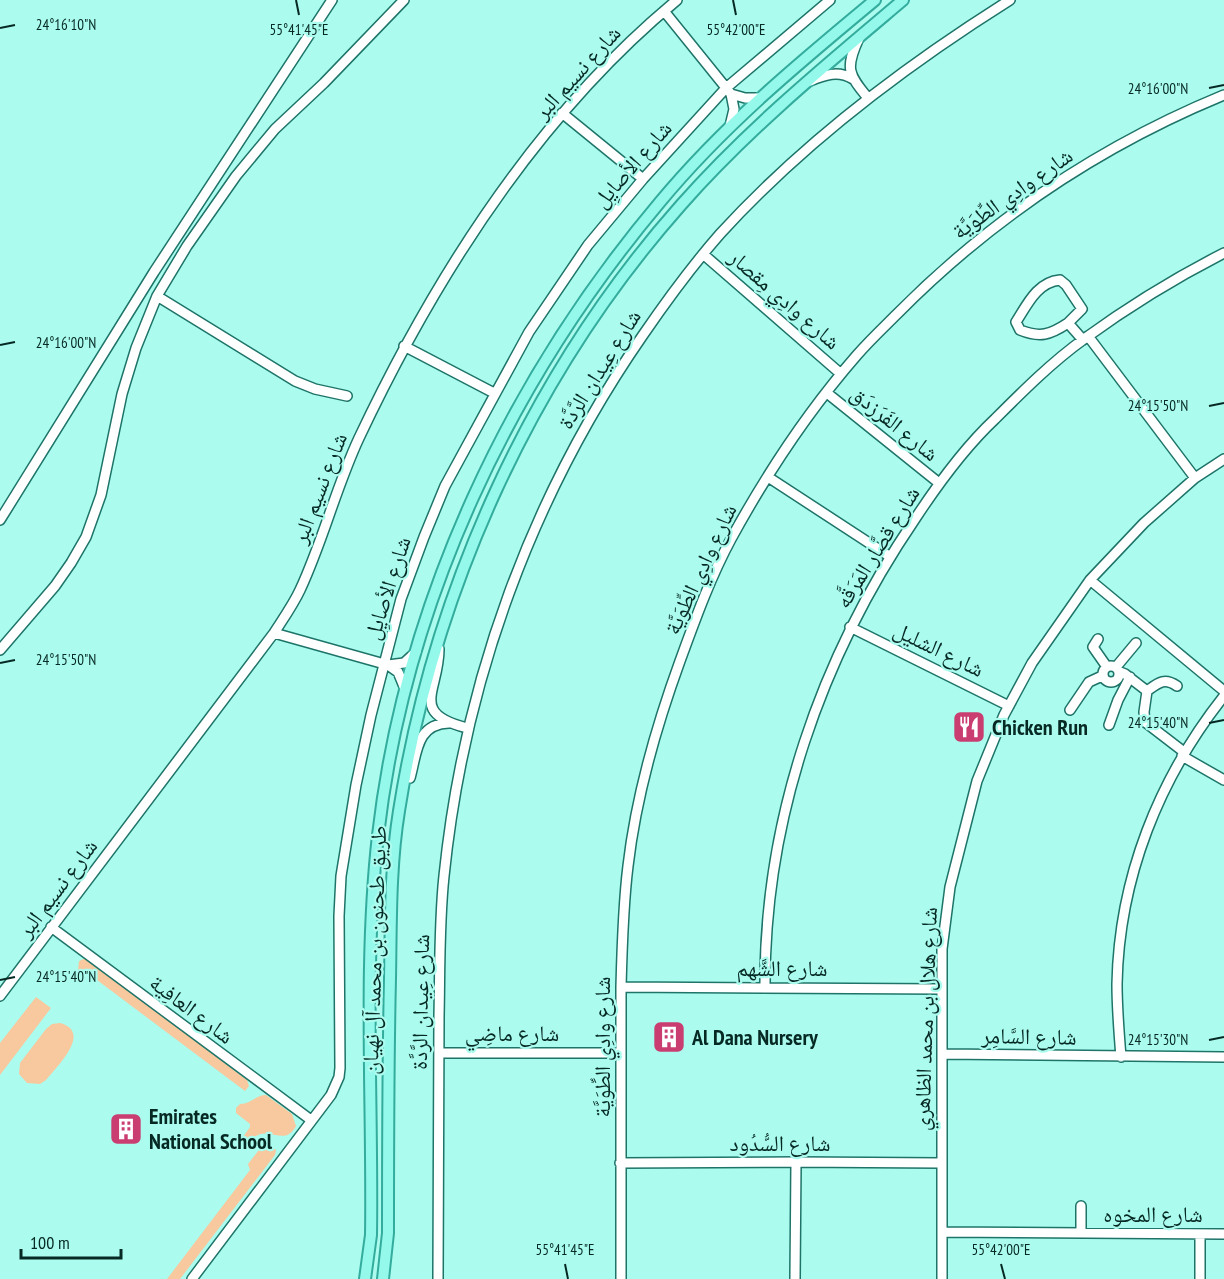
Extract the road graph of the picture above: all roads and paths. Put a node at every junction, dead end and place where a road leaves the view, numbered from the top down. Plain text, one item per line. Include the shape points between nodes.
1 (332, 0) edge
2 (404, 0) edge
3 (677, 0) edge
4 (830, 0) edge
5 (875, 0) edge
6 (903, 0) edge
7 (1010, 0) edge
8 (664, 11) junction
9 (860, 36) junction
10 (853, 80) junction
11 (804, 83) junction
12 (729, 91) junction
13 (1224, 95) edge
14 (760, 98) junction
15 (868, 98) junction
16 (562, 113) junction
17 (730, 126) junction
18 (643, 179) junction
19 (1224, 253) edge
20 (703, 254) junction
21 (157, 296) junction
22 (1068, 323) junction
23 (1085, 338) junction
24 (404, 346) junction
25 (841, 374) junction
26 (494, 393) junction
27 (827, 393) junction
28 (347, 396) dead end
29 (1224, 459) edge
30 (768, 477) junction
31 (1195, 478) junction
32 (939, 483) junction
33 (0, 520) edge
34 (889, 556) junction
35 (1090, 580) junction
36 (850, 627) junction
37 (274, 633) junction
38 (1098, 639) dead end
39 (439, 641) junction
40 (1136, 643) dead end
41 (0, 650) edge
42 (416, 652) junction
43 (386, 664) junction
44 (1111, 671) junction
45 (1130, 677) junction
46 (1177, 686) dead end
47 (405, 689) junction
48 (1147, 691) junction
49 (1224, 691) edge
50 (1224, 696) edge
51 (1010, 706) junction
52 (1070, 710) dead end
53 (449, 723) junction
54 (1109, 725) dead end
55 (467, 728) junction
56 (1183, 754) junction
57 (1224, 780) edge
58 (399, 812) junction
59 (51, 927) junction
60 (621, 987) junction
61 (765, 988) junction
62 (942, 989) junction
63 (0, 996) edge
64 (439, 1053) junction
65 (621, 1053) junction
66 (942, 1054) junction
67 (1121, 1057) junction
68 (1224, 1057) edge
69 (311, 1120) junction
70 (795, 1162) junction
71 (620, 1163) junction
72 (941, 1163) junction
73 (1081, 1206) dead end
74 (942, 1232) junction
75 (1081, 1233) junction
76 (1200, 1234) junction
77 (1224, 1234) edge
78 (192, 1279) edge
79 (365, 1279) edge
80 (383, 1279) edge
81 (438, 1279) edge
82 (621, 1279) edge
83 (795, 1279) edge
84 (942, 1279) edge
85 (1200, 1279) edge

1 - 33 street via 154,272
2 - 21 street via 258,148 187,246
3 - 8 street, شارع نسيم البر
4 - 12 street, شارع الأصايِل
5 - 14 main road, طريق طحنون بن محمد آل نهيان
6 - 9 main road, طريق طحنون بن محمد آل نهيان
7 - 15 street, شارع عِيدان الرَّدَّة
8 - 12 street
8 - 16 street, شارع نسيم البر via 621,49
9 - 10 street via 850,62
9 - 11 main road, طريق طحنون بن محمد آل نهيان
10 - 11 street via 831,74
10 - 15 street
11 - 39 main road, طريق طحنون بن محمد آل نهيان via 681,205 640,254 570,354 534,415 473,542
12 - 14 street via 745,98
12 - 17 street via 734,109
12 - 18 street, شارع الأصايِل
13 - 25 street, شارع وادِي الطِّوَيَّة via 1095,159 1022,205 925,286
14 - 17 main road, طريق طحنون بن محمد آل نهيان
15 - 20 street, شارع عِيدان الرَّدَّة via 793,161
16 - 18 street
16 - 24 street, شارع نسيم البر via 497,197
17 - 42 main road, طريق طحنون بن محمد آل نهيان via 625,245 554,347 476,489
18 - 26 street, شارع الأصايِل via 588,245
19 - 23 street, شارع قصَّار المَرَقَّه
20 - 25 street, شارع وادِي مِقصار
20 - 55 street, شارع عِيدان الرَّدَّة via 624,362 559,476 510,586
21 - 28 street via 295,381
21 - 41 street via 129,371 92,523 63,575
22 - 22 street via 1082,309 1060,280 1050,281 1032,296 1016,322 1020,330 1033,336 1053,333
22 - 23 street
23 - 31 street
23 - 32 street, شارع قصَّار المَرَقَّه via 993,420
24 - 26 street
24 - 37 street, شارع نسيم البر via 358,440 299,591
25 - 27 street, شارع وادِي الطِّوَيَّة
26 - 43 street, شارع الأصايِل via 445,486 424,537 401,599
27 - 30 street, شارع وادِي الطِّوَيَّة
27 - 32 street, شارع الفَرَزدَق
29 - 31 street, شارع هلال بن محمد الظاهري
30 - 34 street
30 - 60 street, شارع وادِي الطِّوَيَّة via 730,541 699,609 656,733 628,865
31 - 35 street, شارع هلال بن محمد الظاهري via 1144,523
32 - 34 street, شارع قصَّار المَرَقَّه
34 - 36 street, شارع قصَّار المَرَقَّه
35 - 49 street
35 - 51 street, شارع هلال بن محمد الظاهري via 1032,663
36 - 51 street, شارع الشليل
36 - 61 street, شارع قصَّار المَرَقَّه via 819,698 786,803 770,895
37 - 43 street
37 - 59 street, شارع نسيم البر
38 - 44 street via 1093,647
39 - 53 street via 431,703 438,716
39 - 58 main road, طريق طحنون بن محمد آل نهيان
40 - 44 street
42 - 43 street via 404,663
42 - 47 main road, طريق طحنون بن محمد آل نهيان
43 - 47 street via 398,672
43 - 69 street, شارع الأصايِل via 356,785 341,876 339,1077 331,1095
44 - 45 street
44 - 52 street via 1089,682
45 - 48 street
45 - 54 street
46 - 48 street via 1159,682
47 - 79 main road, طريق طحنون بن محمد آل نهيان via 385,785 372,901 371,1235
48 - 56 street via 1145,722
50 - 56 street
51 - 62 street, شارع هلال بن محمد الظاهري via 977,781 950,887
53 - 55 street
53 - 58 street via 436,724 423,735
55 - 64 street, شارع عِيدان الرَّدَّة via 443,876
56 - 57 street
56 - 67 street via 1152,817 1126,904 1117,984
58 - 80 main road, طريق طحنون بن محمد آل نهيان via 392,891 388,1233
59 - 63 street, شارع نسيم البر
59 - 69 street, شارع العافِية
60 - 61 street, شارع الشَّهم
60 - 65 street, شارع وادِي الطِّوَيَّة
61 - 62 street, شارع الشَّهم
62 - 66 street, شارع هلال بن محمد الظاهري
64 - 65 street, شارع ماضِي
64 - 81 street, شارع عِيدان الرَّدَّة
65 - 71 street, شارع وادِي الطِّوَيَّة
66 - 67 street, شارع السَّامِر
66 - 72 street, شارع هلال بن محمد الظاهري
67 - 68 street, شارع السَّامِر
69 - 78 street, شارع الأصايِل
70 - 71 street, شارع السُّدُود
70 - 72 street, شارع السُّدُود
70 - 83 street
71 - 82 street, شارع وادِي الطِّوَيَّة
72 - 74 street, شارع هلال بن محمد الظاهري
73 - 75 street, شارع المخوه
74 - 75 street, شارع المخوه
74 - 84 street, شارع هلال بن محمد الظاهري
75 - 76 street, شارع المخوه
76 - 77 street, شارع المخوه
76 - 85 street

